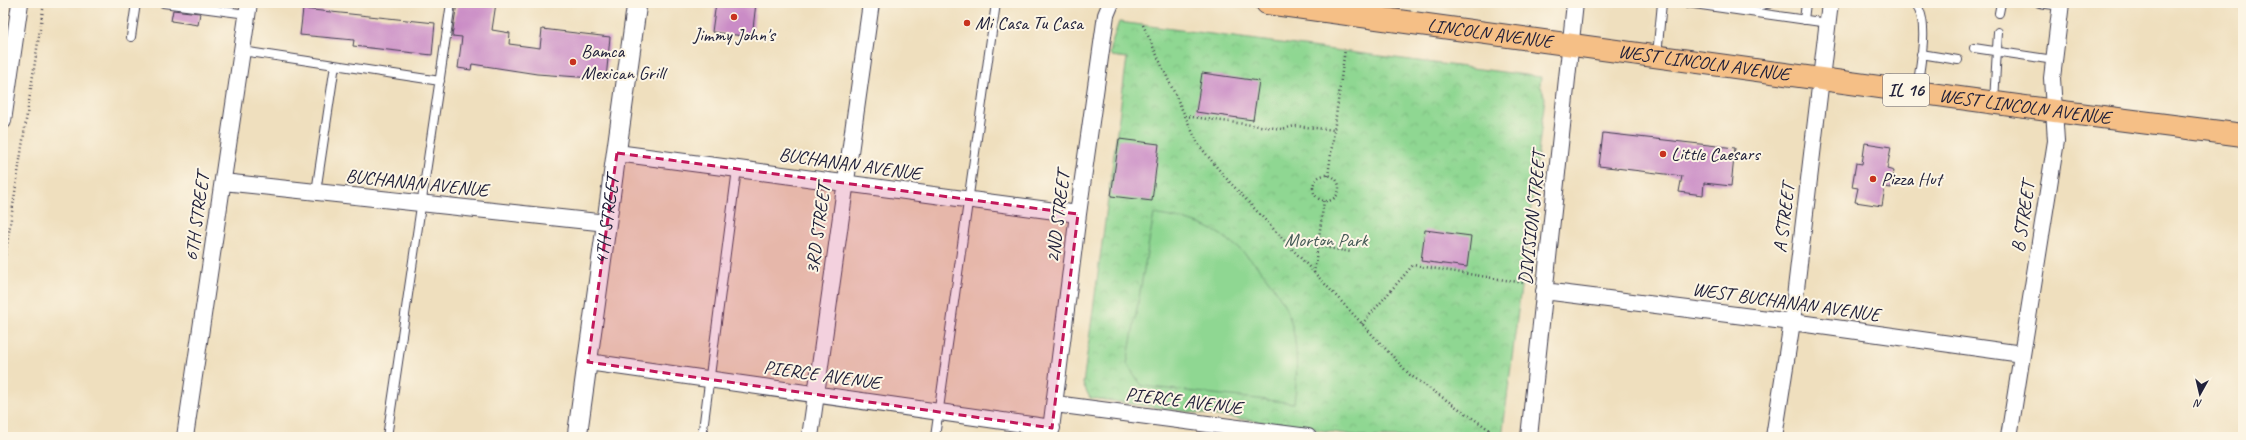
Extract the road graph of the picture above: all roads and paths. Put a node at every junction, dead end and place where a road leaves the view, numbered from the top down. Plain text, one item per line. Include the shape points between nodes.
1 (20, 3) edge
2 (44, 3) edge
3 (136, 3) edge
4 (163, 3) edge
5 (451, 3) edge
6 (637, 3) edge
7 (871, 3) edge
8 (996, 3) edge
9 (1111, 3) edge
10 (1267, 3) edge
11 (1575, 3) edge
12 (1662, 3) edge
13 (1687, 3) edge
14 (1739, 3) edge
15 (1772, 3) edge
16 (1806, 3) edge
17 (1830, 3) edge
18 (1915, 3) edge
19 (2001, 3) edge
20 (2039, 3) edge
21 (2061, 4) edge
22 (1315, 6) edge
23 (1712, 6) junction
24 (220, 7) edge
25 (248, 9) edge
26 (1352, 9) edge
27 (1999, 13) dead end
28 (1804, 20) junction
29 (1828, 23) junction
30 (1143, 25) dead end
31 (1998, 32) dead end
32 (131, 37) dead end
33 (1570, 44) junction
34 (1974, 48) dead end
35 (1346, 50) dead end
36 (242, 51) junction
37 (1998, 52) junction
38 (1921, 54) junction
39 (1657, 56) junction
40 (1958, 60) dead end
41 (2054, 60) junction
42 (335, 65) junction
43 (1821, 78) junction
44 (440, 81) junction
45 (1917, 91) junction
46 (1994, 102) junction
47 (2055, 111) junction
48 (1184, 116) junction
49 (3, 121) edge
50 (1335, 130) junction
51 (2243, 135) edge
52 (617, 153) junction
53 (737, 169) junction
54 (1328, 176) junction
55 (223, 182) junction
56 (845, 183) junction
57 (316, 192) junction
58 (968, 200) junction
59 (1324, 201) junction
60 (422, 204) junction
61 (1078, 214) junction
62 (607, 224) junction
63 (1317, 246) junction
64 (1351, 252) dead end
65 (3, 271) edge
66 (1314, 273) junction
67 (1524, 283) dead end
68 (1544, 291) junction
69 (1792, 322) junction
70 (1362, 324) junction
71 (2022, 354) junction
72 (588, 362) junction
73 (710, 379) junction
74 (816, 394) junction
75 (1055, 404) junction
76 (939, 412) junction
77 (1051, 433) edge
78 (1290, 436) edge
79 (185, 437) edge
80 (387, 437) edge
81 (577, 437) edge
82 (702, 437) edge
83 (810, 437) edge
84 (935, 437) edge
85 (1308, 437) edge
86 (1500, 437) edge
87 (1529, 437) edge
88 (1774, 437) edge
89 (2009, 437) edge

1 - 49 street
2 - 65 path
3 - 32 lane
4 - 24 lane
5 - 44 lane
6 - 52 street, 4TH STREET
7 - 56 street, 3RD STREET
8 - 58 lane
9 - 61 street, 2ND STREET via 1106,16
10 - 22 main road, LINCOLN AVENUE / IL 16
11 - 33 street, DIVISION STREET
12 - 39 lane
13 - 23 lane
14 - 15 lane
14 - 23 lane
16 - 28 lane
17 - 29 street, A STREET
18 - 38 lane via 1920,8 1924,24
19 - 27 lane
20 - 21 lane
21 - 41 street, B STREET
22 - 26 main road, LINCOLN AVENUE / IL 16
23 - 28 lane
24 - 25 lane
25 - 36 street, 6TH STREET
26 - 33 main road, LINCOLN AVENUE / IL 16
28 - 29 lane
29 - 43 street, A STREET
30 - 48 path
31 - 37 lane
33 - 39 main road, WEST LINCOLN AVENUE / IL 16
33 - 68 street, DIVISION STREET
34 - 37 lane
35 - 50 path
36 - 42 lane
36 - 55 street, 6TH STREET
37 - 41 lane
37 - 46 lane
38 - 40 lane
38 - 45 lane
39 - 43 main road, WEST LINCOLN AVENUE / IL 16
41 - 47 street, B STREET via 2052,78
42 - 44 lane
42 - 57 lane
43 - 45 main road, WEST LINCOLN AVENUE / IL 16
43 - 69 street, A STREET
44 - 60 lane
45 - 46 main road, WEST LINCOLN AVENUE / IL 16
46 - 47 main road, WEST LINCOLN AVENUE / IL 16
47 - 51 main road, WEST LINCOLN AVENUE / IL 16
47 - 71 street, B STREET via 2056,141
48 - 50 path via 1282,129 1295,126
48 - 66 path via 1198,144 1224,176
50 - 54 path
52 - 53 street, BUCHANAN AVENUE
52 - 62 street, 4TH STREET
53 - 56 street, BUCHANAN AVENUE
53 - 73 lane
54 - 59 path via 1338,184 1338,192 1333,199
54 - 59 path via 1317,179 1313,186 1317,198
55 - 57 street, BUCHANAN AVENUE
55 - 79 street, 6TH STREET
56 - 58 street, BUCHANAN AVENUE
56 - 74 street, 3RD STREET
57 - 60 street, BUCHANAN AVENUE
58 - 61 street, BUCHANAN AVENUE
58 - 76 lane
59 - 63 path
60 - 62 street, BUCHANAN AVENUE
60 - 80 lane
61 - 75 street, 2ND STREET
62 - 72 street, 4TH STREET
63 - 64 path
63 - 66 path
66 - 70 path
67 - 70 path via 1413,265
68 - 69 street, WEST BUCHANAN AVENUE
68 - 87 street, DIVISION STREET
69 - 71 street, WEST BUCHANAN AVENUE
69 - 88 street, A STREET
70 - 86 path via 1410,375
71 - 89 street, B STREET
72 - 73 street, PIERCE AVENUE
72 - 81 street, 4TH STREET
73 - 74 street, PIERCE AVENUE
73 - 82 lane
74 - 76 street, PIERCE AVENUE
74 - 83 street, 3RD STREET
75 - 77 street, 2ND STREET
75 - 78 street, PIERCE AVENUE
76 - 77 street, PIERCE AVENUE
76 - 84 lane
78 - 85 street, PIERCE AVENUE

